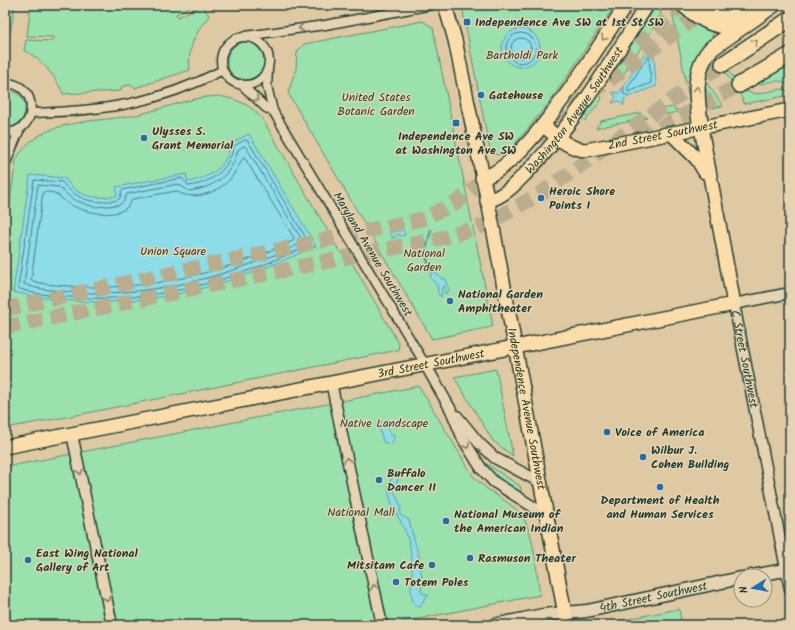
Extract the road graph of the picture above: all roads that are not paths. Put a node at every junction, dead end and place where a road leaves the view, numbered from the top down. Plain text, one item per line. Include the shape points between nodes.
1 (432, 5) edge
2 (445, 5) edge
3 (626, 5) edge
4 (647, 5) edge
5 (684, 5) edge
6 (704, 5) edge
7 (750, 5) edge
8 (773, 5) edge
9 (790, 19) edge
10 (746, 23) junction
11 (245, 36) junction
12 (790, 55) edge
13 (723, 64) tunnel mouth
14 (223, 70) junction
15 (268, 70) junction
16 (5, 83) edge
17 (240, 84) junction
18 (739, 85) tunnel mouth
19 (790, 110) edge
20 (273, 111) junction
21 (31, 113) junction
22 (543, 125) junction
23 (700, 128) junction
24 (20, 129) junction
25 (5, 132) edge
26 (672, 134) junction
27 (558, 137) junction
28 (5, 165) edge
29 (482, 178) junction
30 (710, 178) junction
31 (487, 201) junction
32 (790, 293) edge
33 (734, 304) junction
34 (514, 346) junction
35 (424, 364) junction
36 (331, 382) junction
37 (451, 410) junction
38 (72, 434) junction
39 (5, 447) edge
40 (540, 482) junction
41 (546, 515) junction
42 (788, 569) edge
43 (773, 572) edge
44 (733, 580) edge
45 (790, 589) edge
46 (566, 619) edge
47 (112, 625) edge
48 (382, 625) edge
49 (494, 625) edge

1 -> 11 street via 325,25
2 - 29 main road, Independence Avenue Southwest
3 -> 22 main road, Washington Avenue Southwest
4 - 27 main road, Washington Avenue Southwest via 582,106
5 - 10 highway via 704,21 716,25
6 - 7 highway via 723,14 736,13
8 - 10 highway
13 -> 9 highway
23 -> 10 highway via 696,96 702,64 712,48
11 - 14 street via 232,40 223,50
11 - 15 street via 259,40 266,48 269,57
12 - 18 highway
14 - 17 street via 229,78
14 - 21 street via 199,82 138,103 105,109
15 - 17 street via 257,82
15 - 20 street, Maryland Avenue Southwest
16 - 21 street via 18,86 26,94
17 -> 20 street, Maryland Avenue Southwest via 266,108
19 - 23 main road, 2nd Street Southwest
20 - 35 street, Maryland Avenue Southwest
21 - 24 street
22 - 27 main road, 2nd Street Southwest
22 - 29 main road, Washington Avenue Southwest via 508,164
23 - 26 main road, 2nd Street Southwest
23 - 30 main road, C Street Southwest
24 - 25 street
24 - 28 street
26 - 27 main road, 2nd Street Southwest via 586,150 576,149
26 - 30 main road via 697,159
27 - 31 main road, Washington Avenue Southwest via 507,192
29 - 31 main road, Independence Avenue Southwest
30 - 33 main road, C Street Southwest
31 - 34 main road, Independence Avenue Southwest
32 - 33 street, 3rd Street Southwest
33 - 34 main road, 3rd Street Southwest
33 - 42 street, C Street Southwest
34 - 35 main road, 3rd Street Southwest
34 - 40 main road, Independence Avenue Southwest
35 - 36 main road, 3rd Street Southwest
35 - 37 street, Maryland Avenue Southwest
36 - 38 main road, 3rd Street Southwest
48 -> 36 street
37 - 40 street, Maryland Avenue Southwest via 495,458
37 -> 41 street, Maryland Avenue Southwest via 463,439 487,476
38 - 39 main road, 3rd Street Southwest
38 -> 47 street
40 - 41 main road, Independence Avenue Southwest
41 - 46 main road, Independence Avenue Southwest
42 - 43 main road
42 - 45 street, C Street Southwest
44 - 46 main road, 4th Street Southwest
46 - 49 main road, 4th Street Southwest

